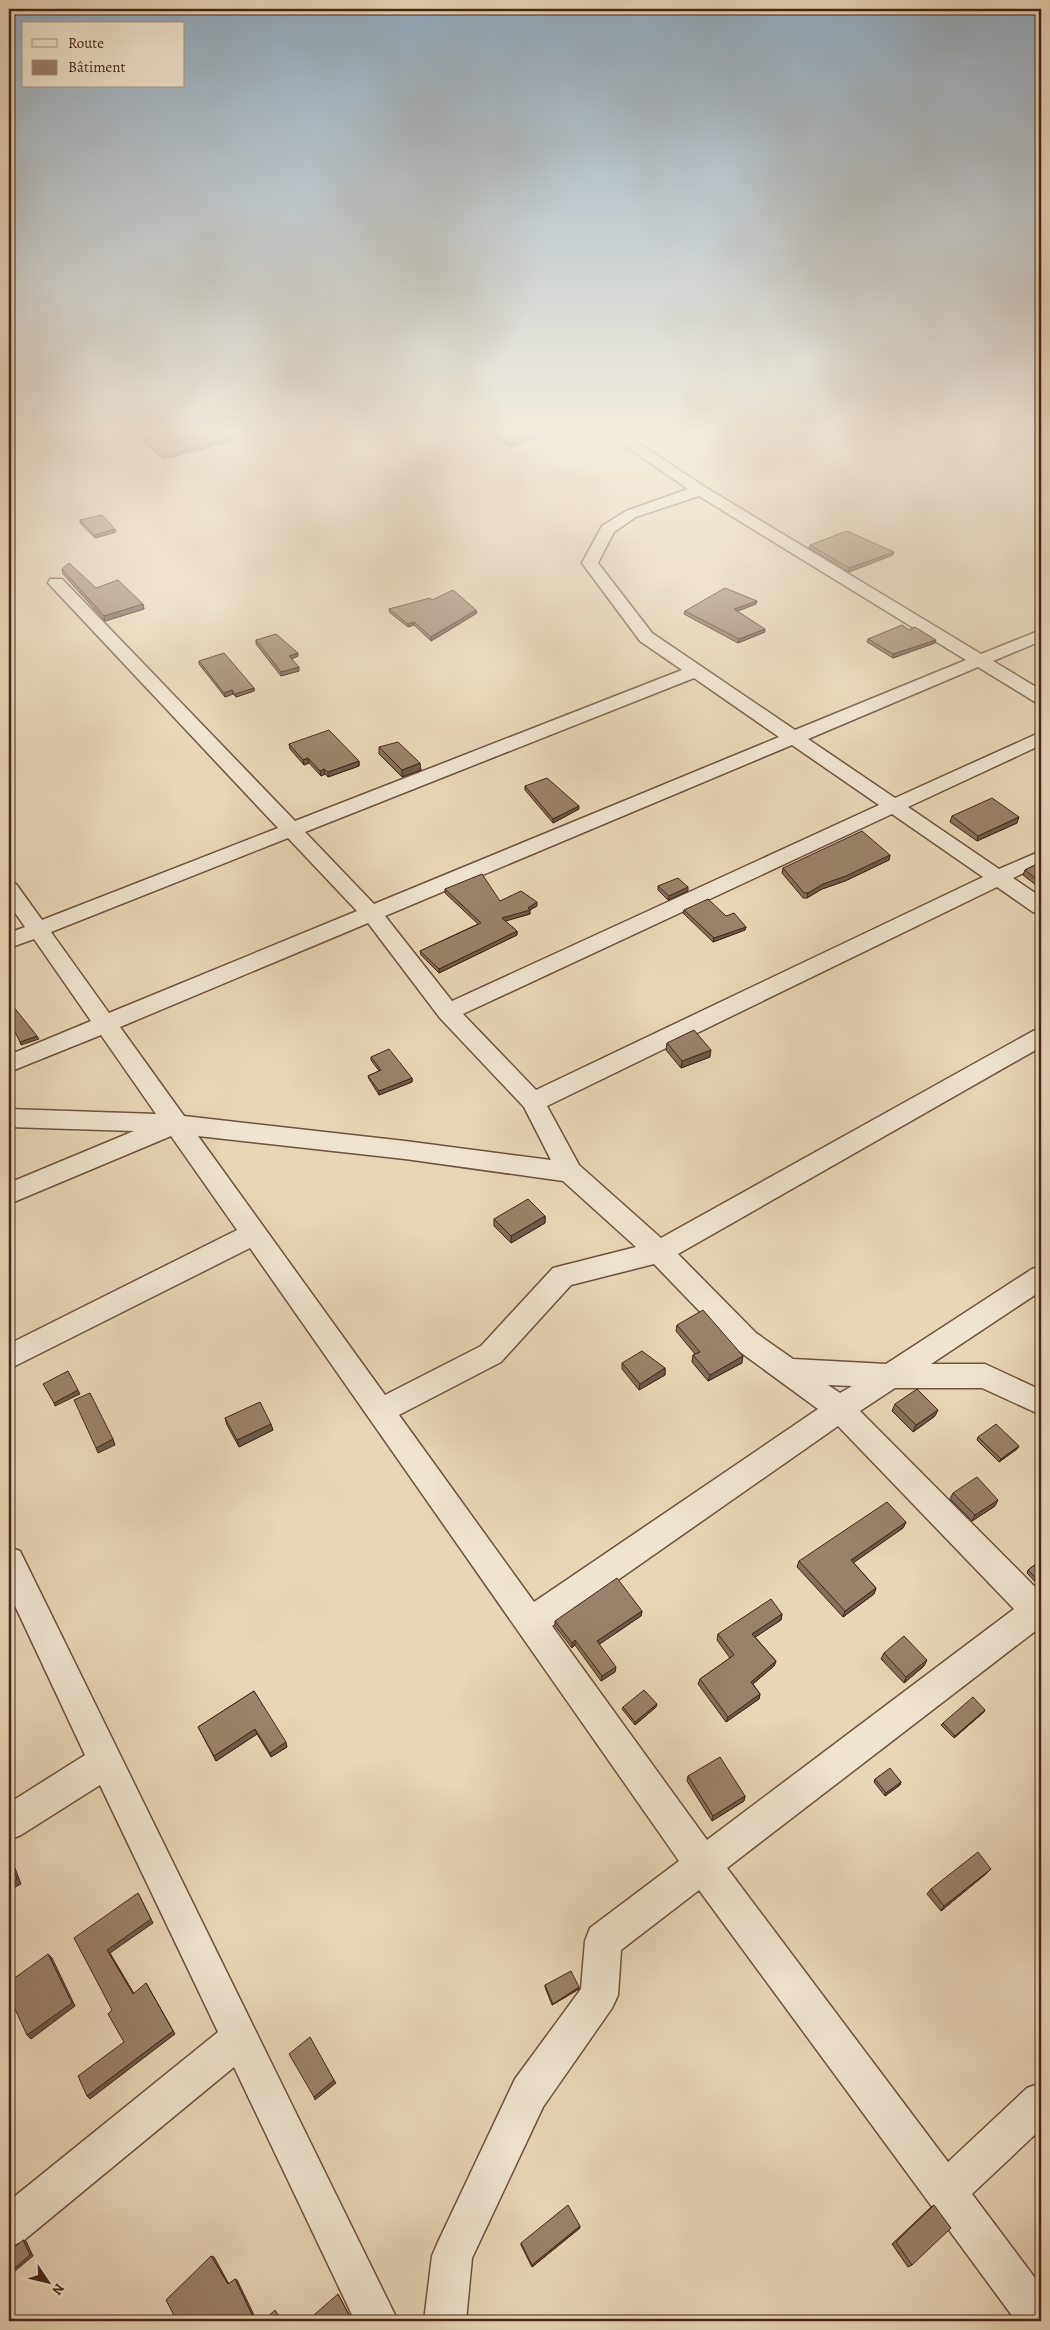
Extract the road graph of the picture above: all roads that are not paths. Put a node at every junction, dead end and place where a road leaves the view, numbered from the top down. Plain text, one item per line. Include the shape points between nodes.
1 (603, 538) edge
2 (778, 538) edge
3 (56, 583) dead end
4 (1041, 634) edge
5 (979, 660) junction
6 (697, 670) junction
7 (1041, 698) edge
8 (794, 737) junction
9 (1041, 738) edge
10 (894, 806) junction
11 (293, 831) junction
12 (1041, 857) edge
13 (999, 878) junction
14 (9, 889) edge
15 (1041, 906) edge
16 (371, 913) junction
17 (38, 930) junction
18 (9, 941) edge
19 (448, 1012) junction
20 (105, 1024) junction
21 (1041, 1037) edge
22 (9, 1064) edge
23 (532, 1102) junction
24 (9, 1118) edge
25 (176, 1124) junction
26 (570, 1172) junction
27 (9, 1194) edge
28 (254, 1234) junction
29 (659, 1252) junction
30 (1041, 1277) edge
31 (9, 1357) edge
32 (788, 1371) junction
33 (891, 1376) junction
34 (1041, 1403) edge
35 (840, 1409) junction
36 (380, 1411) junction
37 (9, 1561) edge
38 (1040, 1611) edge
39 (531, 1622) junction
40 (106, 1761) junction
41 (9, 1824) edge
42 (703, 1865) junction
43 (240, 2038) junction
44 (1041, 2102) edge
45 (946, 2192) junction
46 (9, 2227) edge
47 (1041, 2320) edge
48 (377, 2321) edge
49 (445, 2321) edge

1 - 6 street via 590,563 646,637
2 - 5 street
3 - 11 street
4 - 5 street
5 - 7 street
5 - 8 street
6 - 8 street
6 - 11 street
8 - 10 street
8 - 16 street
9 - 10 street
10 - 13 street
10 - 19 street
11 - 16 street
11 - 17 street
12 - 13 street
13 - 15 street
13 - 23 street
14 - 17 street
16 - 19 street
16 - 20 street
17 - 18 street
17 - 20 street
19 - 23 street
20 - 22 street
20 - 25 street
21 - 29 street
23 - 26 street
24 - 25 street
25 - 26 street
25 - 27 street
25 - 28 street
26 - 29 street
28 - 31 street
28 - 36 street
29 - 32 street via 746,1341
29 - 36 street via 562,1276 491,1354
30 - 33 street
32 - 33 street
32 - 35 street
33 - 34 street via 985,1376
33 - 35 street
35 - 38 street
35 - 39 street
36 - 39 street
37 - 40 street
38 - 42 street
39 - 42 street
40 - 41 street
40 - 43 street
42 - 45 street
42 - 49 street via 603,1942 599,1995 529,2092 452,2256
43 - 46 street
43 - 48 street
44 - 45 street
45 - 47 street

